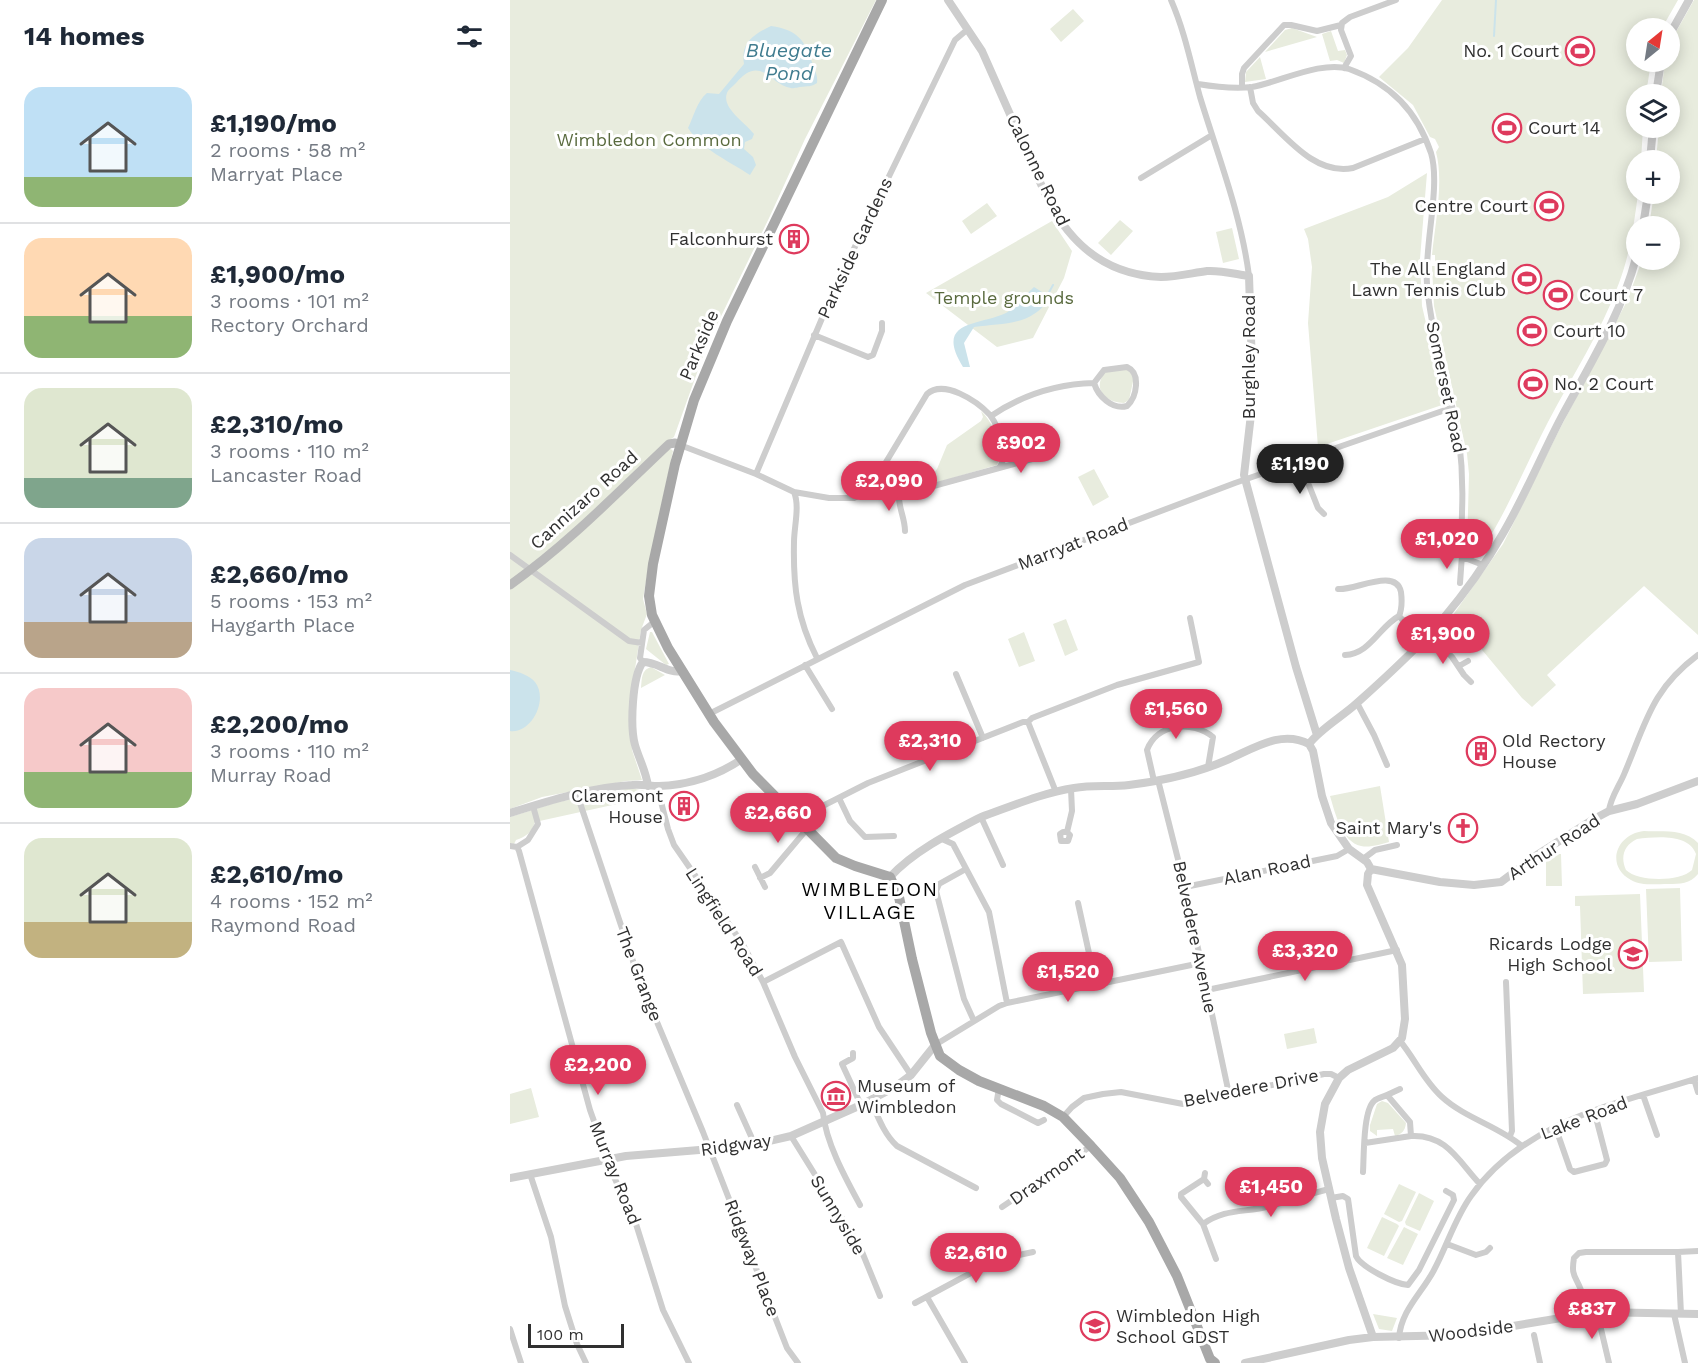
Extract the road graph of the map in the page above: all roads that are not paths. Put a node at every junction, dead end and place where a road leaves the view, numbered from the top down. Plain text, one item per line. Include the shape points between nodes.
1 (882, 0) edge
2 (948, 0) edge
3 (1171, 0) edge
4 (1396, 0) edge
5 (1689, 0) edge
6 (1677, 18) edge
7 (1341, 25) junction
8 (968, 28) junction
9 (1344, 68) junction
10 (1198, 84) junction
11 (1242, 87) junction
12 (1250, 87) junction
13 (1212, 135) junction
14 (1425, 139) junction
15 (1141, 178) dead end
16 (1633, 270) edge
17 (1249, 276) junction
18 (882, 323) dead end
19 (814, 335) junction
20 (1094, 383) junction
21 (1452, 408) junction
22 (990, 416) junction
23 (680, 446) junction
24 (1036, 458) dead end
25 (1299, 460) junction
26 (999, 468) junction
27 (756, 474) junction
28 (1245, 480) junction
29 (874, 482) junction
30 (794, 492) junction
31 (899, 494) junction
32 (1324, 514) dead end
33 (905, 531) dead end
34 (510, 555) edge
35 (1462, 555) junction
36 (1484, 565) junction
37 (530, 571) junction
38 (1460, 583) dead end
39 (510, 585) edge
40 (1345, 599) dead end
41 (1399, 616) junction
42 (1190, 618) dead end
43 (655, 621) junction
44 (1429, 633) junction
45 (1422, 641) junction
46 (642, 643) junction
47 (1698, 655) edge
48 (817, 658) junction
49 (643, 662) junction
50 (1468, 662) dead end
51 (1352, 663) dead end
52 (805, 665) junction
53 (1459, 666) junction
54 (682, 671) junction
55 (956, 674) dead end
56 (1471, 682) dead end
57 (1357, 703) junction
58 (832, 709) dead end
59 (710, 714) junction
60 (1029, 722) junction
61 (1317, 735) junction
62 (983, 738) junction
63 (1309, 744) junction
64 (741, 759) junction
65 (1387, 765) dead end
66 (1208, 767) junction
67 (1156, 781) junction
68 (1698, 781) edge
69 (652, 786) junction
70 (1071, 789) junction
71 (1056, 792) junction
72 (577, 795) junction
73 (839, 798) junction
74 (533, 806) junction
75 (1610, 811) junction
76 (510, 813) edge
77 (981, 817) junction
78 (797, 819) junction
79 (807, 829) junction
80 (1067, 832) dead end
81 (894, 836) dead end
82 (942, 839) junction
83 (1397, 845) dead end
84 (510, 846) edge
85 (518, 847) junction
86 (1349, 849) junction
87 (1363, 859) junction
88 (1003, 865) dead end
89 (755, 867) dead end
90 (966, 869) junction
91 (1371, 869) junction
92 (890, 877) junction
93 (760, 878) junction
94 (765, 887) dead end
95 (1185, 887) junction
96 (1077, 903) dead end
97 (1397, 950) junction
98 (1201, 963) junction
99 (763, 982) junction
100 (1506, 982) dead end
101 (1095, 985) junction
102 (1207, 990) junction
103 (1007, 1003) junction
104 (974, 1021) junction
105 (1400, 1041) junction
106 (935, 1045) junction
107 (853, 1053) dead end
108 (910, 1075) junction
109 (1339, 1078) junction
110 (1696, 1078) edge
111 (999, 1088) junction
112 (1400, 1089) dead end
113 (1698, 1092) edge
114 (1229, 1094) junction
115 (1387, 1095) junction
116 (1643, 1095) junction
117 (871, 1101) junction
118 (737, 1105) dead end
119 (861, 1105) junction
120 (1594, 1110) junction
121 (1063, 1117) junction
122 (1044, 1120) dead end
123 (824, 1122) junction
124 (1555, 1126) junction
125 (1657, 1135) dead end
126 (791, 1136) junction
127 (1410, 1136) junction
128 (1510, 1136) junction
129 (1365, 1143) junction
130 (755, 1145) junction
131 (1091, 1146) junction
132 (1522, 1146) junction
133 (710, 1150) junction
134 (607, 1159) junction
135 (1363, 1172) dead end
136 (530, 1174) junction
137 (510, 1178) edge
138 (1206, 1179) dead end
139 (1480, 1184) junction
140 (976, 1188) dead end
141 (1329, 1189) junction
142 (1446, 1191) dead end
143 (1331, 1198) junction
144 (860, 1205) dead end
145 (1002, 1207) dead end
146 (1203, 1224) junction
147 (1448, 1244) junction
148 (1490, 1248) dead end
149 (1698, 1251) edge
150 (1033, 1252) dead end
151 (1678, 1252) junction
152 (1216, 1253) dead end
153 (880, 1296) dead end
154 (927, 1297) junction
155 (915, 1304) dead end
156 (1597, 1312) junction
157 (1585, 1314) junction
158 (1677, 1314) junction
159 (1698, 1314) edge
160 (510, 1329) edge
161 (1534, 1335) dead end
162 (1373, 1337) junction
163 (1399, 1338) junction
164 (1211, 1362) edge
165 (520, 1363) edge
166 (586, 1363) edge
167 (688, 1363) edge
168 (798, 1363) edge
169 (965, 1363) edge
170 (1245, 1363) edge
171 (1540, 1363) edge
172 (1610, 1363) edge
173 (1685, 1363) edge

1 - 23 main road, Parkside via 727,321 694,399
2 - 8 street, Calonne Road
3 - 10 street
4 - 7 street via 1350,17
5 - 6 street
7 - 9 street via 1351,56
7 - 11 street via 1317,31 1282,26 1244,68
8 - 17 street, Calonne Road via 1059,221 1086,250 1108,265 1141,275 1216,271
8 - 19 street, Parkside Gardens via 955,40
9 - 12 street, Somerset Road
9 - 14 street, Somerset Road via 1372,79 1400,99 1413,114
10 - 11 street, Somerset Road via 1227,89
10 - 13 street, Burghley Road
11 - 12 street, Somerset Road
12 - 14 street via 1258,111 1312,160 1332,169 1353,168
13 - 15 street
13 - 17 street, Burghley Road via 1241,230
14 - 21 street, Somerset Road via 1434,172 1427,282
16 - 36 street via 1612,321
17 - 28 street, Burghley Road via 1253,397
18 - 19 street via 873,355 868,357
19 - 27 street, Parkside Gardens
20 - 20 street via 1101,398 1123,407 1132,399 1136,375 1127,367 1104,370
20 - 22 street via 1044,390
21 - 25 street, Marryat Road
21 - 35 street, Somerset Road via 1462,464
22 - 26 street via 1002,443 1004,459
22 - 29 street via 954,392 932,390
23 - 27 street
23 - 37 main road, Cannizaro Road via 669,444
23 - 43 main road, Parkside via 650,582 650,607
24 - 26 street
25 - 28 street, Marryat Road
25 - 32 street
26 - 31 street
27 - 30 street
28 - 48 street, Marryat Road via 965,585
28 - 61 street, Burghley Road
29 - 30 street via 863,494 845,500
29 - 31 street
30 - 48 street via 795,592 802,625
31 - 33 street
34 - 37 street
35 - 36 street
35 - 38 street, Somerset Road
36 - 44 street
37 - 39 main road, Cannizaro Road
37 - 46 street via 629,641
40 - 41 street via 1342,590 1378,580 1395,583 1401,594
41 - 45 street
41 - 51 street via 1373,642 1348,655
42 - 60 street via 1200,666 1117,685
43 - 46 street via 646,627
43 - 54 main road, Parkside
44 - 45 street
44 - 53 street
45 - 57 street
46 - 49 street
47 - 75 street via 1675,674 1655,701 1611,800
48 - 52 street, Marryat Road
49 - 54 street
49 - 69 street via 638,668 633,705 634,743
50 - 53 street
52 - 58 street
52 - 59 street, Marryat Road
53 - 56 street
54 - 59 main road, Parkside
55 - 62 street
57 - 61 street
57 - 65 street
59 - 64 main road, Parkside
60 - 62 street
60 - 71 street
61 - 63 street
62 - 73 street
63 - 66 street via 1281,738
63 - 86 street via 1331,823
64 - 69 street via 704,780
64 - 78 main road, Parkside
66 - 67 street
66 - 67 street via 1213,737 1200,728 1174,728 1158,734 1149,744 1147,750
67 - 70 street
67 - 95 street, Belvedere Avenue
68 - 75 street, Arthur Road
69 - 72 street via 631,785
69 - 99 street, Lingfield Road via 674,845 737,935
70 - 71 street
70 - 80 street via 1072,811
71 - 77 street
72 - 74 street
72 - 133 street, The Grange via 639,979
73 - 78 street
73 - 81 street via 850,821 865,837
74 - 76 street
74 - 85 street via 538,824
75 - 91 street, Arthur Road via 1571,832 1501,882 1440,882
77 - 82 street
77 - 88 street
78 - 79 main road, Parkside
79 - 92 main road, Parkside via 842,861
79 - 93 street via 770,873
82 - 90 street via 953,844
82 - 92 street
83 - 87 street via 1376,850
84 - 85 street
85 - 134 street, Murray Road
86 - 87 street
86 - 95 street, Alan Road via 1337,856
87 - 91 street
89 - 93 street
90 - 103 street via 989,912
90 - 104 street via 939,884 936,891 964,999
91 - 97 street via 1367,885
92 - 106 main road via 899,897
93 - 94 street
95 - 98 street, Belvedere Avenue
96 - 101 street
97 - 102 street
97 - 105 street via 1404,978 1405,1028
98 - 101 street
98 - 102 street, Belvedere Avenue
99 - 108 street via 840,942 879,1027
99 - 123 street, Lingfield Road
100 - 128 street
101 - 103 street
102 - 114 street, Belvedere Avenue
103 - 104 street
104 - 106 street
105 - 109 street
105 - 128 street via 1442,1097
106 - 108 street, Ridgway
106 - 111 main road via 940,1056 959,1070
107 - 119 street via 853,1058 842,1064
108 - 117 street, Ridgway
109 - 114 street, Belvedere Drive via 1324,1074
109 - 141 street via 1328,1096 1321,1120 1320,1144
110 - 113 street
110 - 116 street, Lake Road
111 - 121 main road
111 - 122 street via 997,1100 1001,1104 1038,1123
112 - 115 street
114 - 121 street, Belvedere Drive via 1183,1104 1121,1092 1103,1094 1084,1098
115 - 127 street via 1410,1122
115 - 129 street via 1370,1107
116 - 120 street, Lake Road
116 - 125 street
117 - 119 street, Ridgway
117 - 140 street via 881,1125 897,1146
118 - 130 street
119 - 123 street, Ridgway
120 - 124 street, Lake Road
120 - 124 street via 1605,1164 1574,1172 1570,1169
121 - 131 main road
123 - 126 street, Ridgway
123 - 144 street, Lingfield Road
124 - 132 street, Lake Road
126 - 130 street, Ridgway
126 - 153 street, Sunnyside via 860,1247
127 - 129 street
127 - 139 street via 1431,1137 1456,1155
128 - 132 street
129 - 135 street
130 - 133 street, Ridgway
131 - 145 street, Draxmont
131 - 164 main road via 1120,1178 1149,1222 1177,1276
132 - 139 street, Lake Road
133 - 134 street, Ridgway
133 - 168 street, Ridgway Place via 787,1348
134 - 136 street, Ridgway
134 - 167 street, Murray Road via 636,1224 663,1310
136 - 137 street, Ridgway
136 - 166 street via 551,1237 567,1314
138 - 146 street via 1181,1194
139 - 147 street, Lake Road
141 - 143 street
141 - 146 street via 1270,1206 1228,1212
142 - 143 street via 1454,1200 1408,1285 1359,1262 1348,1199
143 - 162 street via 1349,1268
146 - 152 street
147 - 148 street via 1476,1256
147 - 163 street, Lake Road via 1406,1311
149 - 151 street
150 - 154 street via 995,1260
151 - 157 street via 1579,1254 1572,1269
151 - 158 street
154 - 155 street
154 - 169 street
156 - 157 street, Woodside
156 - 158 street, Woodside
156 - 172 street
157 - 163 street, Woodside via 1459,1335
158 - 159 street, Woodside
158 - 173 street
160 - 165 street
161 - 171 street
162 - 163 street, Woodside
162 - 170 street, Woodside

